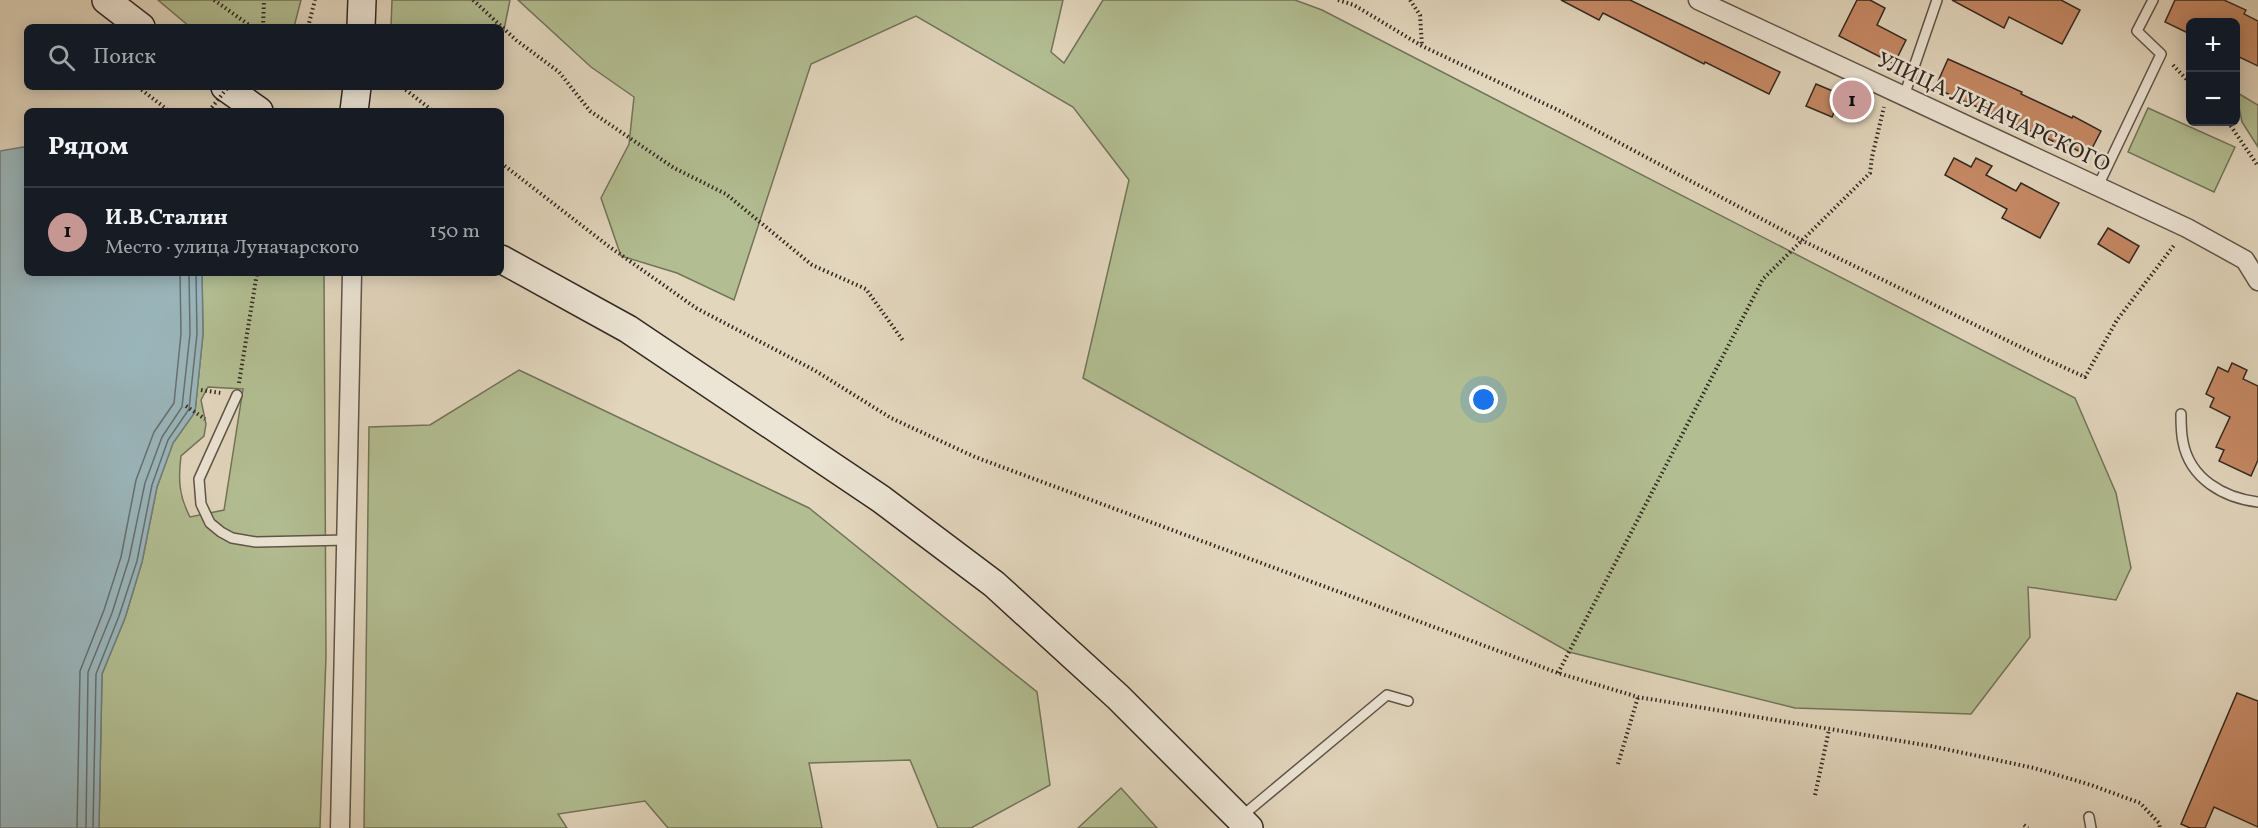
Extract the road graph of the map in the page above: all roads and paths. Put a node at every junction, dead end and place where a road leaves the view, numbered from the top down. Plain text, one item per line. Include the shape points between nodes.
1 (106, 0) edge
2 (214, 0) edge
3 (264, 0) edge
4 (315, 0) edge
5 (362, 0) edge
6 (473, 0) edge
7 (1338, 0) edge
8 (1358, 0) edge
9 (1410, 0) edge
10 (1698, 0) edge
11 (1937, 0) edge
12 (2153, 0) edge
13 (1354, 5) junction
14 (137, 24) edge
15 (248, 24) edge
16 (263, 24) edge
17 (309, 24) edge
18 (362, 24) edge
19 (499, 24) edge
20 (504, 29) edge
21 (1422, 46) junction
22 (2162, 54) junction
23 (2186, 79) edge
24 (142, 90) edge
25 (225, 90) edge
26 (231, 90) edge
27 (357, 90) edge
28 (406, 90) edge
29 (1896, 92) junction
30 (165, 108) edge
31 (210, 108) edge
32 (255, 108) edge
33 (354, 108) edge
34 (429, 108) edge
35 (2231, 126) edge
36 (504, 165) edge
37 (2258, 166) edge
38 (2098, 186) junction
39 (2187, 228) junction
40 (1801, 240) junction
41 (504, 261) edge
42 (257, 276) edge
43 (352, 276) edge
44 (2258, 281) edge
45 (904, 342) dead end
46 (201, 390) dead end
47 (237, 395) junction
48 (186, 406) dead end
49 (2181, 414) dead end
50 (205, 419) dead end
51 (2258, 502) edge
52 (347, 540) junction
53 (1558, 673) junction
54 (1638, 697) junction
55 (1408, 701) dead end
56 (1829, 730) junction
57 (1618, 764) dead end
58 (1815, 795) dead end
59 (2089, 817) dead end
60 (1245, 823) edge
61 (340, 828) edge
62 (2091, 828) edge
63 (2160, 828) edge

1 - 14 main road
2 - 15 path
3 - 16 path
4 - 17 path
5 - 18 main road
6 - 19 path
7 - 13 path
8 - 13 path
9 - 21 path via 1420,15
10 - 29 street, УЛИЦА ЛУНАЧАРСКОГО
11 - 29 lane
12 - 22 lane via 2137,31
13 - 21 path
20 - 45 path via 559,72 590,111 674,168 726,194 812,265 866,289
21 - 40 path via 1558,110
22 - 23 path
22 - 38 lane
24 - 30 path
25 - 31 path, bridge
26 - 32 main road
27 - 33 main road
28 - 34 path
29 - 38 street, УЛИЦА ЛУНАЧАРСКОГО
29 - 40 path via 1870,172
35 - 37 path
36 - 53 path via 696,309 814,370 891,418 986,461
38 - 39 street, УЛИЦА ЛУНАЧАРСКОГО
39 - 40 path via 2117,320 2085,377
39 - 44 street, УЛИЦА ЛУНАЧАРСКОГО via 2245,260
40 - 53 path via 1763,279
41 - 60 main road via 628,329 881,499 994,584 1118,697
42 - 47 path
43 - 52 street
46 - 47 path
47 - 52 lane via 199,479 201,504 210,523 232,538 256,542
48 - 50 path
49 - 51 lane via 2183,443 2194,468 2213,488 2237,500
52 - 61 street
53 - 54 path
54 - 56 path
54 - 57 path
55 - 60 lane via 1387,695
56 - 58 path
56 - 63 path via 2034,768 2140,803
59 - 62 lane

